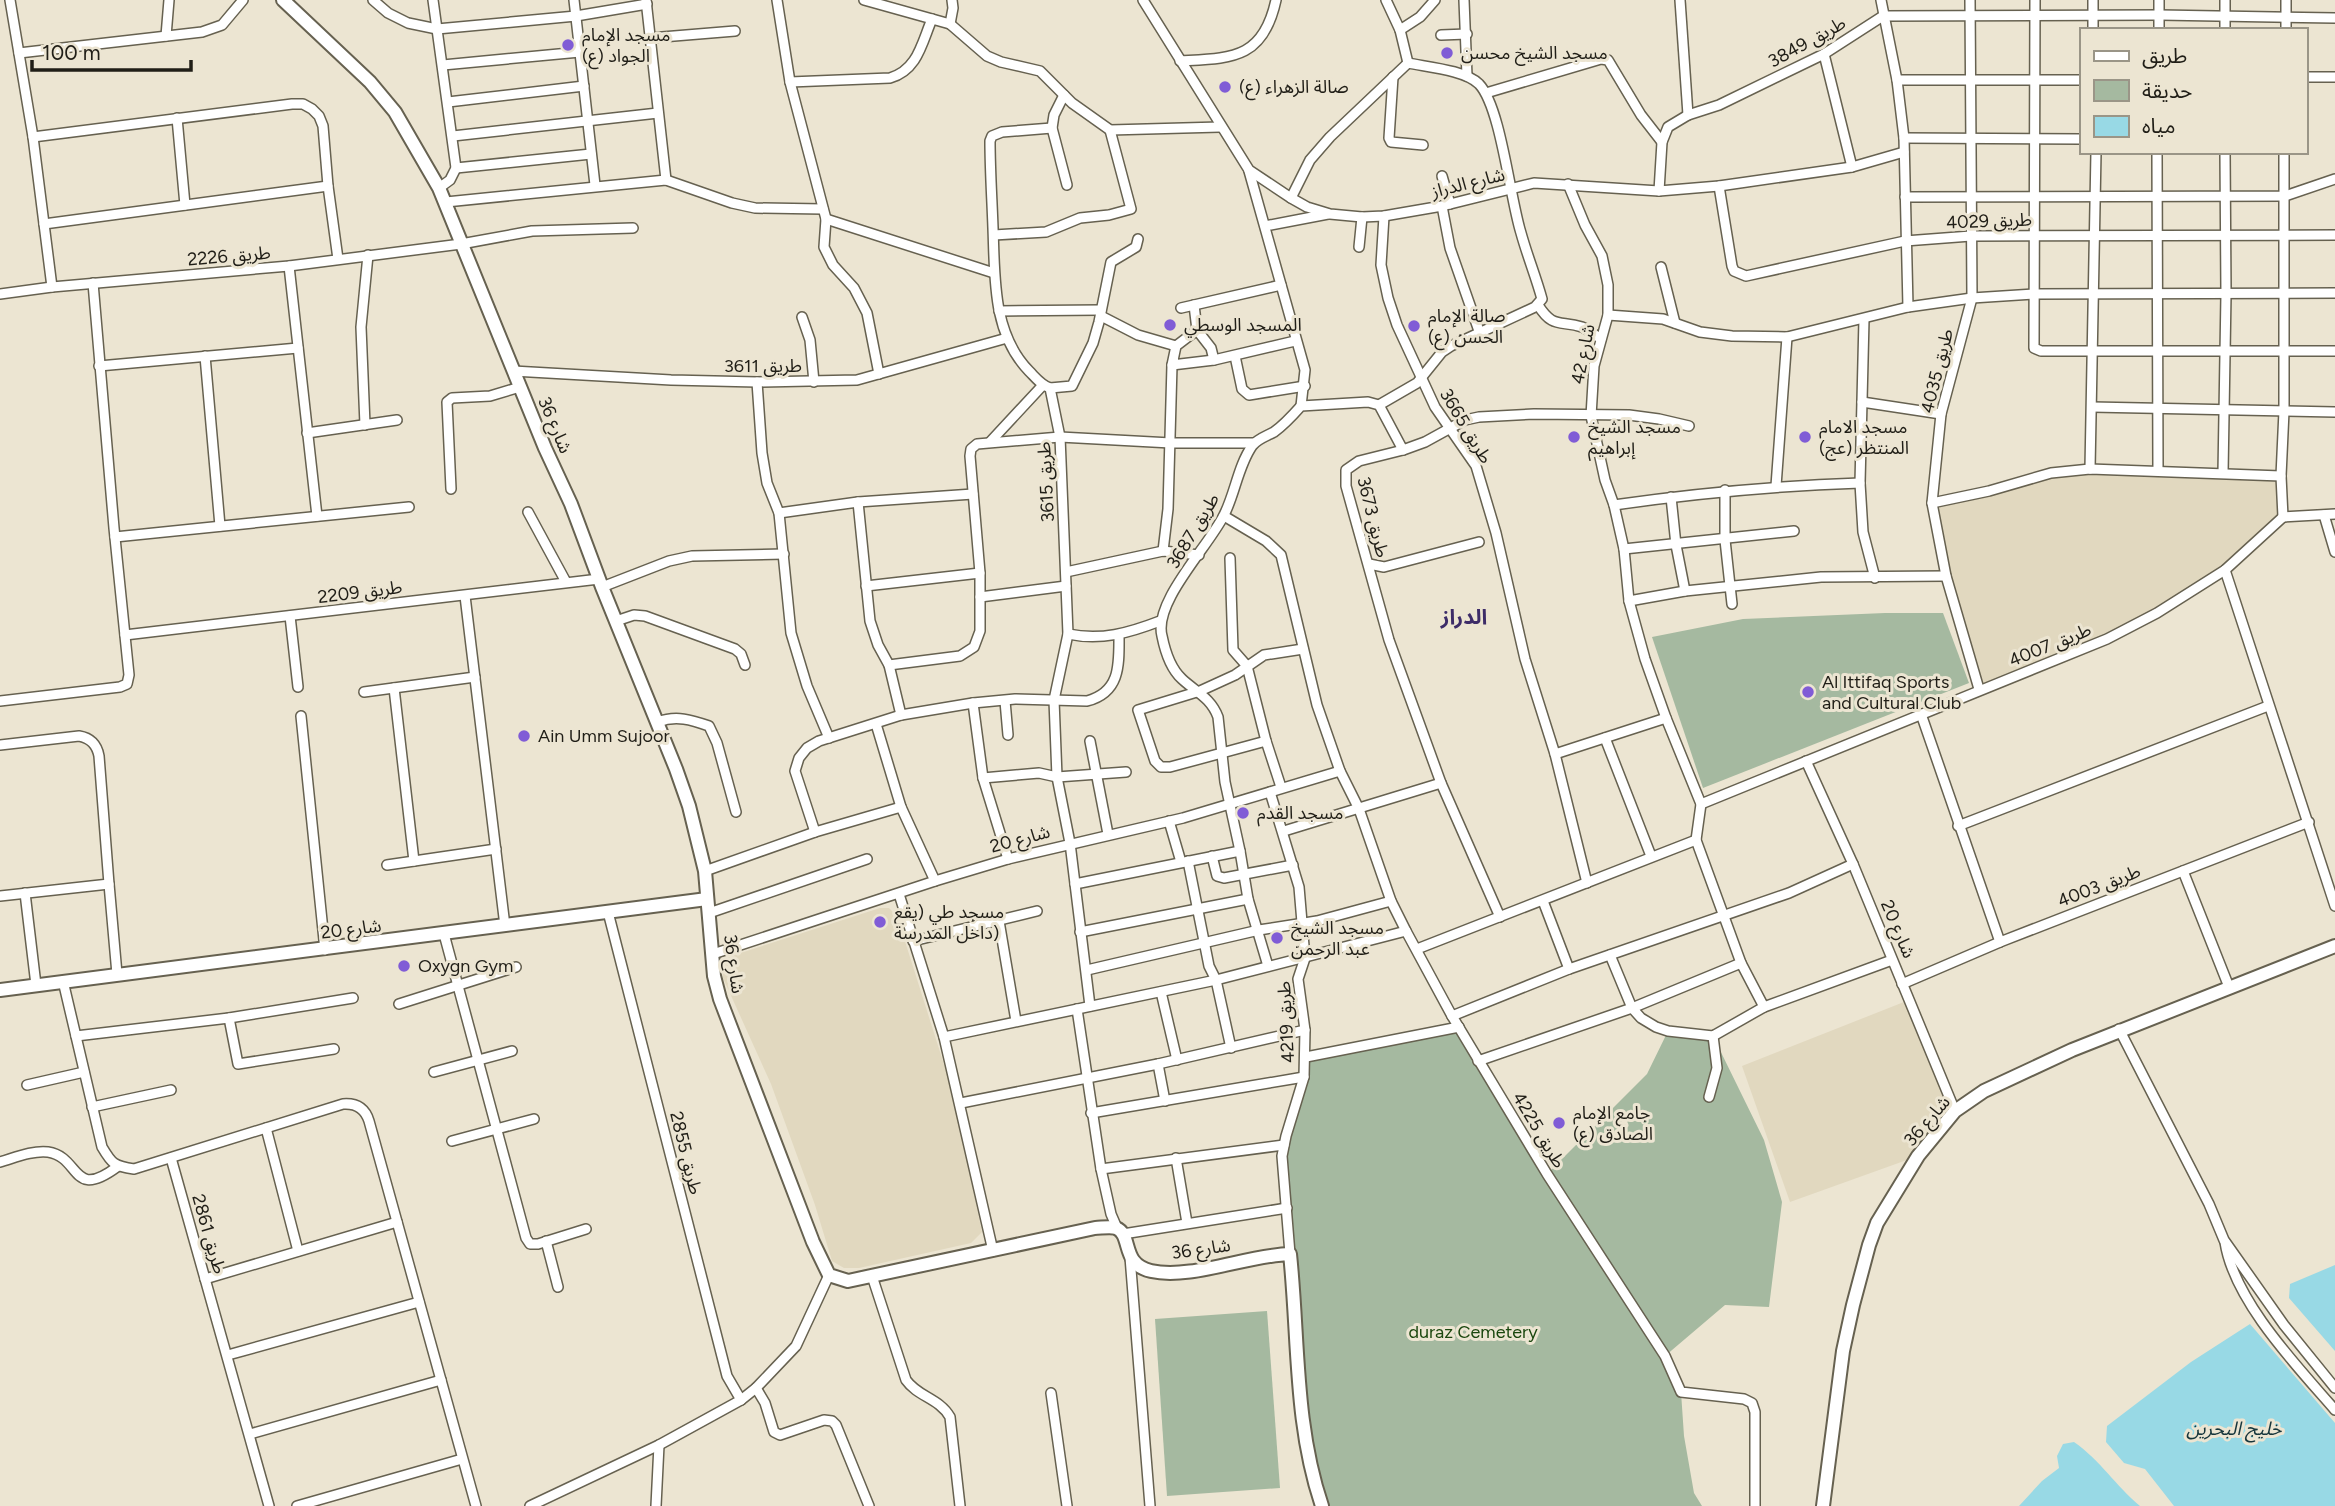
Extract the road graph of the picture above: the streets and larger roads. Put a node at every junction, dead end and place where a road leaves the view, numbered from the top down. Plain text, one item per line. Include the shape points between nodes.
1 (10, 0) edge
2 (169, 0) edge
3 (243, 0) edge
4 (283, 0) edge
5 (373, 0) edge
6 (433, 0) edge
7 (574, 0) edge
8 (777, 0) edge
9 (864, 0) edge
10 (952, 0) edge
11 (1143, 0) edge
12 (1276, 0) edge
13 (1387, 0) edge
14 (1435, 0) edge
15 (1464, 0) edge
16 (1679, 0) edge
17 (1881, 0) edge
18 (1970, 0) edge
19 (2035, 0) edge
20 (2093, 0) edge
21 (2159, 0) edge
22 (2225, 0) edge
23 (2286, 0) edge
24 (646, 2) edge
25 (1970, 15) junction
26 (2035, 15) junction
27 (2093, 15) junction
28 (2160, 15) junction
29 (576, 16) junction
30 (1883, 16) junction
31 (2225, 16) junction
32 (2286, 17) junction
33 (2335, 18) edge
34 (932, 19) junction
35 (950, 24) junction
36 (2093, 28) edge
37 (2159, 28) edge
38 (2225, 28) edge
39 (2286, 28) edge
40 (437, 29) junction
41 (1400, 30) junction
42 (735, 31) dead end
43 (1467, 34) junction
44 (1441, 35) dead end
45 (166, 36) junction
46 (650, 38) junction
47 (580, 52) junction
48 (19, 53) junction
49 (1824, 54) junction
50 (1180, 61) junction
51 (1408, 63) junction
52 (443, 65) junction
53 (1467, 76) junction
54 (1393, 77) junction
55 (2307, 77) edge
56 (2335, 77) edge
57 (1969, 78) junction
58 (1897, 80) junction
59 (2035, 80) junction
60 (2080, 80) edge
61 (790, 82) junction
62 (584, 86) junction
63 (1486, 93) junction
64 (1065, 95) junction
65 (448, 102) junction
66 (658, 113) junction
67 (1688, 115) junction
68 (177, 118) junction
69 (588, 120) junction
70 (1220, 127) junction
71 (1052, 128) junction
72 (1110, 130) junction
73 (453, 136) junction
74 (33, 137) junction
75 (1904, 138) junction
76 (1970, 138) junction
77 (2035, 139) junction
78 (2080, 139) edge
79 (1662, 142) junction
80 (1423, 145) dead end
81 (1904, 152) junction
82 (591, 154) junction
83 (2096, 154) edge
84 (2157, 154) edge
85 (2225, 154) edge
86 (2284, 154) edge
87 (1852, 167) junction
88 (456, 168) junction
89 (1249, 170) junction
90 (1442, 176) dead end
91 (2335, 179) edge
92 (666, 180) junction
93 (1568, 184) junction
94 (595, 185) junction
95 (1067, 185) dead end
96 (328, 186) junction
97 (1719, 186) junction
98 (439, 188) junction
99 (1511, 188) junction
100 (1658, 191) junction
101 (2035, 196) junction
102 (2157, 196) junction
103 (2285, 196) junction
104 (1905, 197) junction
105 (1971, 197) junction
106 (2095, 197) junction
107 (1291, 198) junction
108 (2225, 198) junction
109 (446, 202) junction
110 (185, 205) junction
111 (1446, 205) junction
112 (824, 214) junction
113 (1330, 214) junction
114 (1384, 216) junction
115 (1362, 217) junction
116 (44, 224) junction
117 (1265, 226) junction
118 (633, 228) dead end
119 (2157, 234) junction
120 (993, 235) junction
121 (2034, 235) junction
122 (2094, 235) junction
123 (2335, 235) edge
124 (1970, 236) junction
125 (2224, 236) junction
126 (2285, 237) junction
127 (1138, 239) dead end
128 (1905, 241) junction
129 (461, 244) junction
130 (1359, 247) dead end
131 (368, 256) junction
132 (338, 259) junction
133 (289, 266) junction
134 (1661, 267) dead end
135 (995, 273) junction
136 (93, 283) junction
137 (1281, 285) junction
138 (52, 287) junction
139 (2284, 293) junction
140 (2335, 293) edge
141 (0, 294) edge
142 (2034, 294) junction
143 (2157, 294) junction
144 (2226, 294) junction
145 (2093, 295) junction
146 (1972, 298) junction
147 (1540, 304) junction
148 (1194, 305) junction
149 (1908, 307) junction
150 (1181, 308) dead end
151 (999, 311) junction
152 (1101, 313) junction
153 (1608, 315) junction
154 (802, 317) dead end
155 (1864, 319) junction
156 (1675, 323) junction
157 (1197, 330) junction
158 (1479, 331) junction
159 (1787, 337) junction
160 (1007, 338) junction
161 (1601, 339) junction
162 (1295, 341) junction
163 (1176, 346) junction
164 (298, 348) junction
165 (2093, 351) junction
166 (2225, 351) junction
167 (2284, 351) junction
168 (2335, 351) edge
169 (2157, 352) junction
170 (205, 356) junction
171 (1234, 356) junction
172 (1214, 360) junction
173 (1172, 365) junction
174 (99, 366) junction
175 (513, 371) junction
176 (879, 374) junction
177 (1421, 379) junction
178 (757, 382) junction
179 (814, 382) junction
180 (1305, 386) junction
181 (520, 387) junction
182 (1046, 387) junction
183 (1862, 402) junction
184 (1379, 405) junction
185 (1301, 406) junction
186 (2092, 407) junction
187 (2157, 407) junction
188 (2224, 410) junction
189 (2284, 411) junction
190 (2335, 412) edge
191 (1941, 414) junction
192 (1591, 416) junction
193 (397, 420) dead end
194 (365, 425) junction
195 (1689, 426) dead end
196 (1448, 428) junction
197 (307, 433) junction
198 (1060, 437) junction
199 (990, 442) junction
200 (1171, 443) junction
201 (1254, 443) junction
202 (1403, 450) junction
203 (2090, 469) junction
204 (2158, 470) junction
205 (2223, 474) junction
206 (2281, 476) junction
207 (1860, 483) junction
208 (1776, 486) junction
209 (452, 489) dead end
210 (1725, 490) junction
211 (973, 494) junction
212 (1671, 497) junction
213 (858, 502) junction
214 (1932, 503) junction
215 (1614, 505) junction
216 (409, 507) dead end
217 (528, 512) dead end
218 (779, 513) junction
219 (2335, 514) edge
220 (2324, 515) junction
221 (317, 516) junction
222 (1224, 516) junction
223 (2283, 517) junction
224 (220, 526) junction
225 (1794, 531) dead end
226 (115, 537) junction
227 (1725, 540) junction
228 (1479, 542) dead end
229 (1676, 545) junction
230 (1624, 550) junction
231 (1163, 551) junction
232 (2335, 552) edge
233 (784, 554) junction
234 (1199, 555) junction
235 (1230, 558) dead end
236 (1368, 564) junction
237 (2225, 570) junction
238 (1066, 572) junction
239 (980, 573) junction
240 (1946, 576) junction
241 (1875, 578) junction
242 (566, 582) junction
243 (600, 583) junction
244 (866, 586) junction
245 (1066, 586) junction
246 (1731, 586) junction
247 (1685, 592) junction
248 (465, 596) junction
249 (980, 597) junction
250 (1629, 601) junction
251 (1732, 604) dead end
252 (290, 616) junction
253 (616, 621) junction
254 (1160, 621) junction
255 (125, 635) junction
256 (1068, 635) junction
257 (1119, 635) junction
258 (1303, 649) junction
259 (889, 665) junction
260 (745, 666) dead end
261 (1247, 666) junction
262 (475, 677) junction
263 (298, 687) dead end
264 (394, 688) junction
265 (1979, 690) junction
266 (1200, 691) junction
267 (364, 692) dead end
268 (1054, 700) junction
269 (0, 701) edge
270 (1005, 701) junction
271 (973, 704) junction
272 (2268, 706) junction
273 (1921, 714) junction
274 (901, 715) junction
275 (301, 716) dead end
276 (1666, 718) junction
277 (658, 722) junction
278 (876, 724) junction
279 (1008, 735) dead end
280 (829, 737) junction
281 (1605, 738) junction
282 (1090, 741) dead end
283 (1266, 741) junction
284 (0, 745) edge
285 (1221, 754) junction
286 (1555, 754) junction
287 (1806, 761) junction
288 (1340, 771) junction
289 (1126, 772) dead end
290 (1098, 774) junction
291 (1057, 777) junction
292 (983, 778) junction
293 (1441, 783) junction
294 (1282, 788) junction
295 (1269, 792) junction
296 (1230, 804) junction
297 (1701, 804) junction
298 (901, 807) junction
299 (1359, 809) junction
300 (736, 812) dead end
301 (1168, 821) junction
302 (2309, 822) junction
303 (1958, 826) junction
304 (1283, 831) junction
305 (815, 832) junction
306 (1108, 834) junction
307 (1696, 840) junction
308 (1070, 844) junction
309 (496, 849) junction
310 (1240, 851) junction
311 (1212, 856) junction
312 (1650, 856) junction
313 (867, 859) dead end
314 (1008, 859) junction
315 (414, 861) junction
316 (1184, 862) junction
317 (1853, 864) junction
318 (387, 865) dead end
319 (1293, 865) junction
320 (705, 871) junction
321 (2183, 871) junction
322 (1244, 875) junction
323 (935, 881) junction
324 (1587, 883) junction
325 (109, 884) junction
326 (1076, 884) junction
327 (25, 893) junction
328 (899, 894) junction
329 (0, 896) edge
330 (1248, 899) junction
331 (1391, 901) junction
332 (1543, 901) junction
333 (708, 906) junction
334 (2335, 906) edge
335 (1197, 910) junction
336 (1037, 911) dead end
337 (608, 912) junction
338 (1726, 915) junction
339 (1500, 917) junction
340 (999, 921) junction
341 (1303, 923) junction
342 (505, 926) junction
343 (1259, 930) junction
344 (1080, 932) junction
345 (1406, 932) junction
346 (444, 934) junction
347 (913, 942) junction
348 (1204, 942) junction
349 (2000, 942) junction
350 (2335, 946) edge
351 (1417, 949) junction
352 (325, 950) junction
353 (713, 954) junction
354 (1610, 955) junction
355 (1305, 958) junction
356 (1892, 960) junction
357 (1741, 963) junction
358 (1269, 966) junction
359 (516, 967) dead end
360 (1569, 969) junction
361 (1087, 970) junction
362 (117, 974) junction
363 (1216, 980) junction
364 (63, 981) junction
365 (1902, 984) junction
366 (36, 985) junction
367 (457, 985) junction
368 (2229, 987) junction
369 (0, 990) edge
370 (1161, 992) junction
371 (353, 998) dead end
372 (399, 1004) dead end
373 (1090, 1006) junction
374 (1765, 1007) junction
375 (1632, 1008) junction
376 (1077, 1009) junction
377 (1452, 1017) junction
378 (229, 1018) junction
379 (1016, 1021) junction
380 (1459, 1027) junction
381 (1306, 1030) junction
382 (2119, 1030) junction
383 (1713, 1036) junction
384 (76, 1037) junction
385 (944, 1037) junction
386 (1231, 1048) junction
387 (334, 1049) dead end
388 (512, 1051) dead end
389 (1306, 1057) junction
390 (1177, 1059) junction
391 (478, 1060) junction
392 (1478, 1061) junction
393 (1158, 1064) junction
394 (84, 1072) junction
395 (434, 1072) dead end
396 (1304, 1077) junction
397 (1086, 1078) junction
398 (27, 1085) dead end
399 (171, 1090) dead end
400 (1709, 1097) dead end
401 (1165, 1101) junction
402 (961, 1102) junction
403 (92, 1107) junction
404 (1955, 1111) junction
405 (1091, 1113) junction
406 (534, 1119) dead end
407 (266, 1128) junction
408 (497, 1129) junction
409 (452, 1141) dead end
410 (1284, 1145) junction
411 (171, 1158) junction
412 (1176, 1158) junction
413 (0, 1162) edge
414 (117, 1167) junction
415 (1101, 1170) junction
416 (1287, 1208) junction
417 (397, 1222) junction
418 (1187, 1223) junction
419 (586, 1229) dead end
420 (1120, 1231) junction
421 (2224, 1240) junction
422 (546, 1241) junction
423 (299, 1251) junction
424 (993, 1251) junction
425 (1290, 1254) junction
426 (1130, 1257) junction
427 (829, 1275) junction
428 (872, 1276) junction
429 (205, 1279) junction
430 (558, 1287) dead end
431 (419, 1302) junction
432 (228, 1355) junction
433 (441, 1380) junction
434 (756, 1388) junction
435 (2335, 1388) edge
436 (1051, 1393) dead end
437 (741, 1400) junction
438 (2335, 1410) edge
439 (250, 1434) junction
440 (659, 1446) junction
441 (463, 1459) junction
442 (269, 1506) edge
443 (297, 1506) edge
444 (476, 1506) edge
445 (530, 1506) edge
446 (656, 1506) edge
447 (869, 1506) edge
448 (960, 1506) edge
449 (1067, 1506) edge
450 (1150, 1506) edge
451 (1322, 1506) edge
452 (1755, 1506) edge
453 (1823, 1506) edge

1 - 48 street
2 - 45 street
3 - 45 street via 222,25
4 - 98 street, شارع 36 via 387,102
5 - 40 street via 408,23
6 - 40 street
7 - 29 street
8 - 61 street
9 - 34 street
10 - 35 street
11 - 50 street, شارع الدراز
12 - 50 street via 1268,23 1248,50 1229,58
13 - 41 street
14 - 41 street
15 - 43 street
16 - 67 street
17 - 30 street
18 - 25 street, طريق 4035
19 - 26 street
20 - 27 street
21 - 28 street
22 - 31 street
23 - 32 street
24 - 29 street
24 - 46 street
25 - 26 street
25 - 30 street
25 - 57 street, طريق 4035
26 - 27 street
26 - 59 street
27 - 28 street
27 - 36 street
28 - 31 street
28 - 37 street
29 - 40 street
29 - 47 street
30 - 49 street, طريق 3849
30 - 58 street
31 - 32 street
31 - 38 street
32 - 33 street
32 - 39 street
34 - 35 street
34 - 61 street via 913,63 898,75
35 - 64 street via 987,56 1040,71
40 - 52 street
41 - 51 street
42 - 46 street
43 - 44 street
43 - 53 street
45 - 48 street
46 - 66 street
47 - 52 street
47 - 62 street
48 - 74 street
49 - 67 street, طريق 3849 via 1719,105
49 - 87 street
50 - 70 street, شارع الدراز
51 - 53 street
51 - 54 street
52 - 65 street
53 - 63 street
54 - 80 street via 1389,138 1391,142
54 - 107 street via 1310,160
55 - 56 street
57 - 58 street
57 - 59 street
57 - 76 street, طريق 4035
58 - 75 street
59 - 60 street
59 - 77 street
61 - 112 street
62 - 65 street
62 - 69 street
63 - 79 street via 1608,60
63 - 99 street
64 - 71 street
64 - 72 street
65 - 73 street
66 - 69 street
66 - 92 street
67 - 79 street, طريق 3849 via 1668,127
68 - 74 street
68 - 96 street via 308,106 323,126
68 - 110 street
69 - 73 street
69 - 82 street
70 - 72 street
70 - 89 street, شارع الدراز
71 - 95 street
71 - 120 street via 992,136
72 - 120 street via 1131,209 1080,218 1046,232
73 - 88 street
74 - 116 street
75 - 76 street
75 - 81 street
76 - 77 street
76 - 105 street, طريق 4035
77 - 78 street
77 - 101 street
79 - 100 street
81 - 87 street, شارع الدراز
81 - 104 street
82 - 88 street
82 - 94 street
83 - 106 street
84 - 102 street
85 - 108 street
86 - 103 street
87 - 97 street, شارع الدراز
88 - 98 street
89 - 107 street, شارع الدراز
89 - 117 street
90 - 111 street
91 - 103 street
92 - 94 street
92 - 112 street via 755,208
93 - 99 street, شارع الدراز
93 - 100 street, شارع الدراز
93 - 153 street, شارع 42 via 1602,256
94 - 109 street
96 - 110 street
96 - 132 street
97 - 100 street, شارع الدراز
97 - 128 street, طريق 4029 via 1732,266 1739,274 1752,275
98 - 109 street, شارع 36
99 - 111 street, شارع الدراز
99 - 147 street
101 - 105 street
101 - 106 street
101 - 121 street
102 - 106 street
102 - 108 street
102 - 119 street
103 - 108 street
103 - 126 street
104 - 105 street
104 - 128 street
105 - 124 street, طريق 4035
106 - 122 street
107 - 113 street, شارع الدراز
108 - 125 street
109 - 129 street, شارع 36
110 - 116 street
111 - 114 street, شارع الدراز
111 - 158 street via 1450,248
112 - 135 street
112 - 176 street via 824,247 867,313
113 - 115 street, شارع الدراز
113 - 117 street
114 - 115 street, شارع الدراز
114 - 177 street, طريق 3665 via 1381,254 1385,287
115 - 130 street
116 - 138 street
117 - 137 street
118 - 129 street via 532,231
119 - 122 street, طريق 4029
119 - 125 street, طريق 4029
119 - 143 street
120 - 135 street
121 - 122 street, طريق 4029
121 - 124 street, طريق 4029
121 - 142 street
122 - 145 street
123 - 126 street, طريق 4029
124 - 128 street, طريق 4029
124 - 146 street, طريق 4035
125 - 126 street, طريق 4029
125 - 144 street
126 - 139 street
127 - 152 street via 1136,247 1111,262
128 - 149 street
129 - 131 street, طريق 2226
129 - 175 street, شارع 36
131 - 132 street, طريق 2226
131 - 194 street via 360,327
132 - 133 street, طريق 2226
133 - 136 street, طريق 2226
133 - 164 street
134 - 156 street
135 - 151 street
136 - 138 street, طريق 2226
136 - 174 street
137 - 148 street
137 - 162 street
138 - 141 street, طريق 2226
139 - 140 street
139 - 144 street
139 - 167 street
142 - 145 street
142 - 146 street
142 - 165 street via 2034,348
143 - 144 street
143 - 145 street
143 - 169 street
144 - 166 street
145 - 165 street
146 - 149 street
146 - 191 street, طريق 4035
147 - 158 street
147 - 161 street via 1553,322 1582,328
148 - 150 street
148 - 157 street
149 - 155 street
151 - 152 street
151 - 160 street
152 - 163 street via 1138,335
152 - 182 street via 1093,343 1072,386
153 - 156 street
153 - 161 street, شارع 42
154 - 179 street via 810,340
155 - 159 street
155 - 183 street
156 - 159 street via 1700,332
157 - 163 street
157 - 172 street
158 - 177 street via 1442,352
159 - 208 street
160 - 176 street, طريق 3611
160 - 182 street via 1024,366
161 - 192 street, شارع 42
162 - 171 street
162 - 180 street
163 - 173 street
164 - 170 street
164 - 197 street
165 - 169 street
165 - 186 street
166 - 167 street
166 - 169 street
166 - 188 street
167 - 168 street
167 - 189 street
169 - 187 street
170 - 174 street
170 - 224 street
171 - 172 street
171 - 180 street via 1242,389 1249,395
172 - 173 street
173 - 200 street
174 - 226 street
175 - 178 street, طريق 3611
175 - 181 street, شارع 36
176 - 179 street, طريق 3611
177 - 184 street via 1410,390
177 - 196 street, طريق 3665
178 - 179 street, طريق 3611
178 - 218 street via 761,453
180 - 185 street
181 - 209 street via 447,402
181 - 243 street, شارع 36
182 - 198 street, طريق 3615
182 - 199 street
183 - 191 street
183 - 207 street
184 - 185 street
184 - 202 street
185 - 201 street via 1276,431
186 - 187 street
186 - 203 street
187 - 188 street
187 - 204 street
188 - 189 street
188 - 205 street
189 - 190 street
189 - 206 street
191 - 214 street, طريق 4035
192 - 195 street, طريق 3673 via 1644,417
192 - 196 street, طريق 3673 via 1479,417
192 - 215 street, شارع 42
193 - 194 street
194 - 197 street
196 - 202 street, طريق 3673
196 - 286 street, طريق 3665 via 1476,466 1525,659
197 - 221 street
198 - 199 street
198 - 200 street
198 - 238 street, طريق 3615
199 - 211 street via 976,444 970,452
200 - 201 street
200 - 231 street
201 - 222 street, طريق 3687
202 - 236 street, طريق 3673 via 1359,461 1346,470 1346,486
203 - 204 street
203 - 214 street via 2050,473
204 - 205 street
205 - 206 street
206 - 223 street
207 - 208 street
207 - 241 street via 1863,532
208 - 210 street
210 - 212 street
210 - 227 street
211 - 213 street
211 - 239 street
212 - 215 street
212 - 229 street
213 - 218 street
213 - 244 street
214 - 240 street, طريق 4035
215 - 230 street, شارع 42
216 - 221 street
217 - 242 street
218 - 233 street
219 - 220 street
220 - 223 street
220 - 232 street
221 - 224 street
222 - 234 street, طريق 3687
222 - 258 street, طريق 4225 via 1281,555
223 - 237 street, طريق 4007
224 - 226 street
225 - 227 street
226 - 255 street
227 - 229 street
227 - 246 street
228 - 236 street via 1384,567
229 - 230 street
229 - 247 street
230 - 250 street, شارع 42
231 - 234 street
231 - 238 street
233 - 243 street, طريق 2209 via 692,556
233 - 280 street via 795,651
234 - 254 street, طريق 3687
235 - 261 street via 1233,650
236 - 293 street, طريق 3673 via 1389,640
237 - 265 street, طريق 4007 via 2107,639
237 - 272 street
238 - 245 street, طريق 3615
239 - 244 street
239 - 249 street
240 - 241 street
240 - 265 street, طريق 4035
241 - 246 street via 1821,577
242 - 243 street, طريق 2209
242 - 248 street, طريق 2209
243 - 253 street, شارع 36
244 - 259 street via 872,629
245 - 249 street
245 - 256 street, طريق 3615
246 - 247 street
246 - 251 street
247 - 250 street
248 - 252 street, طريق 2209
248 - 262 street
249 - 259 street via 979,636 970,651
250 - 276 street, شارع 42
252 - 255 street, طريق 2209
252 - 263 street
253 - 260 street via 645,616 735,649
253 - 277 street, شارع 36
254 - 257 street
254 - 266 street via 1175,671
255 - 269 street via 127,684
256 - 257 street
256 - 268 street, طريق 3615
257 - 268 street via 1116,676 1109,689 1087,701
258 - 261 street via 1264,655
258 - 288 street, طريق 4225
259 - 274 street
261 - 266 street
261 - 283 street
262 - 264 street
262 - 309 street
264 - 267 street
264 - 315 street
265 - 273 street, طريق 4007
266 - 285 street via 1216,710
266 - 285 street via 1139,710 1155,761 1170,767
268 - 270 street
268 - 291 street, طريق 3615
270 - 271 street
270 - 279 street
271 - 274 street
271 - 292 street
272 - 302 street
272 - 303 street
273 - 287 street, طريق 4007
273 - 303 street
274 - 278 street
275 - 352 street
276 - 281 street
276 - 297 street, شارع 42
277 - 300 street via 682,718 709,726
277 - 320 street, شارع 36 via 689,806
278 - 280 street
278 - 298 street
280 - 305 street via 807,748 795,771
281 - 286 street
281 - 312 street
282 - 290 street
283 - 285 street
283 - 294 street
284 - 325 street via 79,736 95,745
285 - 296 street
286 - 324 street, طريق 3665
287 - 297 street, طريق 4007
287 - 317 street, شارع 20
288 - 294 street, شارع 20
288 - 299 street, طريق 4225
289 - 290 street
290 - 291 street
290 - 306 street
291 - 292 street via 1039,773
291 - 308 street, طريق 3615
292 - 314 street
293 - 299 street
293 - 339 street, طريق 3673
294 - 295 street, شارع 20
295 - 296 street, شارع 20
295 - 304 street, طريق 4219
296 - 301 street, شارع 20
296 - 310 street
297 - 307 street
298 - 305 street
298 - 323 street
299 - 304 street
299 - 331 street, طريق 4225
301 - 306 street, شارع 20
301 - 316 street
302 - 321 street, طريق 4003
302 - 334 street
303 - 349 street
304 - 319 street, طريق 4219
305 - 320 street
306 - 308 street, شارع 20
307 - 312 street
307 - 338 street
308 - 314 street, شارع 20
308 - 326 street, طريق 3615
309 - 315 street
309 - 342 street
310 - 311 street
310 - 322 street
311 - 316 street
311 - 322 street via 1220,877
312 - 324 street
313 - 333 street
314 - 323 street, شارع 20
315 - 318 street
316 - 326 street
316 - 335 street
317 - 338 street
317 - 356 street, شارع 20
319 - 322 street
319 - 341 street, طريق 4219
320 - 333 street, شارع 36
321 - 349 street, طريق 4003
321 - 368 street
322 - 330 street
323 - 328 street, شارع 20
324 - 332 street
325 - 327 street
325 - 362 street
326 - 344 street, طريق 3615
327 - 329 street
327 - 366 street
328 - 347 street
328 - 353 street, شارع 20
330 - 335 street
330 - 343 street
331 - 341 street
331 - 345 street, طريق 4225
332 - 339 street
332 - 360 street
333 - 337 street, شارع 20
333 - 353 street, شارع 36
335 - 344 street
335 - 348 street
336 - 340 street
337 - 342 street, شارع 20
337 - 437 street, طريق 2855 via 727,1376
338 - 354 street
338 - 357 street
339 - 351 street
340 - 347 street
340 - 379 street
341 - 343 street
341 - 355 street, طريق 4219
342 - 346 street, شارع 20
343 - 348 street
343 - 358 street
344 - 361 street, طريق 3615
345 - 351 street, طريق 4225
345 - 355 street
346 - 352 street, شارع 20
346 - 367 street
347 - 385 street
348 - 361 street
348 - 363 street
349 - 365 street, طريق 4003
350 - 368 street, شارع 36
351 - 377 street, طريق 4225
352 - 362 street, شارع 20
353 - 427 street, شارع 36 via 720,999
354 - 360 street
354 - 375 street
355 - 358 street
355 - 381 street, طريق 4219 via 1298,979
356 - 365 street, شارع 20
356 - 374 street
357 - 374 street
357 - 375 street
358 - 363 street
359 - 367 street
360 - 377 street
361 - 373 street, طريق 3615
362 - 364 street, شارع 20
363 - 370 street
363 - 386 street
364 - 366 street, شارع 20
364 - 384 street
365 - 404 street, شارع 20
366 - 369 street, شارع 20
367 - 372 street
367 - 391 street
368 - 382 street, شارع 36
370 - 373 street
370 - 390 street
371 - 378 street
373 - 376 street
374 - 383 street
375 - 383 street via 1656,1027
375 - 392 street
376 - 379 street
376 - 397 street
377 - 380 street, طريق 4225
378 - 384 street
378 - 387 street via 238,1064
379 - 385 street
380 - 389 street
380 - 392 street, طريق 4225
381 - 386 street
381 - 389 street, طريق 4219
382 - 404 street, شارع 36 via 2008,1079
382 - 421 street
383 - 400 street via 1717,1068
384 - 394 street
385 - 402 street
386 - 390 street
388 - 391 street
389 - 396 street, طريق 4219
390 - 393 street
391 - 395 street
391 - 408 street
392 - 452 street, طريق 4225 via 1665,1356 1681,1392 1752,1403
393 - 397 street
393 - 401 street
394 - 398 street
394 - 403 street
396 - 401 street
396 - 410 street, طريق 4219
397 - 402 street
397 - 405 street
399 - 403 street
401 - 405 street
402 - 424 street
403 - 414 street via 102,1147
404 - 453 street, شارع 36 via 1918,1156 1873,1234 1843,1351
405 - 415 street
406 - 408 street
407 - 411 street
407 - 417 street via 343,1104 359,1107 369,1121
407 - 423 street
408 - 409 street
408 - 422 street via 526,1238 530,1244
410 - 412 street
410 - 416 street, طريق 4219
411 - 414 street via 134,1169
411 - 429 street, طريق 2861
412 - 415 street
412 - 418 street
413 - 414 street via 46,1151 91,1181
415 - 420 street via 1111,1214
416 - 418 street
416 - 425 street, طريق 4219
417 - 423 street
417 - 431 street
418 - 420 street
419 - 422 street
420 - 424 street via 1095,1228
420 - 426 street
421 - 435 street
421 - 438 street via 2229,1261 2250,1302
422 - 430 street
423 - 429 street
424 - 428 street
425 - 426 street, شارع 36 via 1173,1271 1152,1271 1136,1265
425 - 451 street via 1303,1430
426 - 450 street
427 - 428 street via 848,1280
427 - 434 street via 796,1346
428 - 448 street via 906,1380 950,1417
429 - 432 street, طريق 2861
431 - 432 street
431 - 433 street
432 - 439 street, طريق 2861
433 - 439 street
433 - 441 street
434 - 437 street
434 - 447 street via 774,1432 780,1435 832,1420
436 - 449 street
437 - 440 street
439 - 442 street, طريق 2861
440 - 445 street
440 - 446 street
441 - 443 street
441 - 444 street

